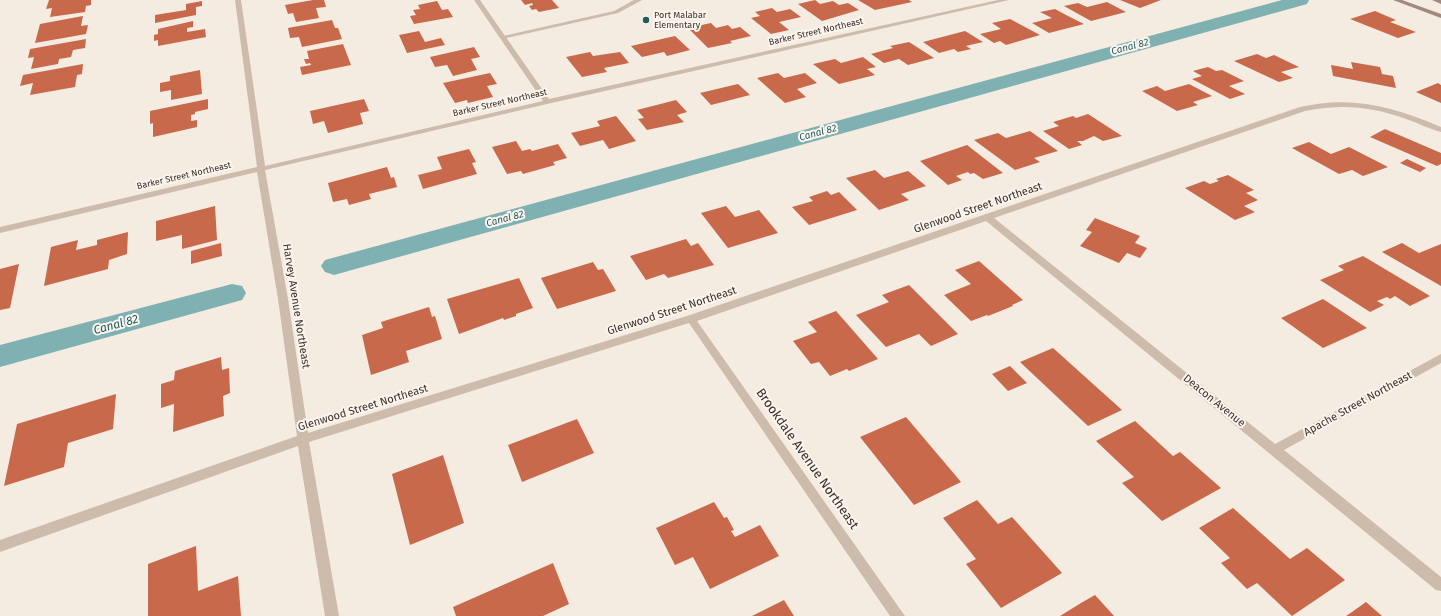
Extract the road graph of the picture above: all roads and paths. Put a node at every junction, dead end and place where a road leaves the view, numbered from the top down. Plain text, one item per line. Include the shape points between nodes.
1 (238, 0) edge
2 (477, 0) edge
3 (639, 0) edge
4 (1006, 0) edge
5 (1396, 0) edge
6 (1435, 0) edge
7 (1441, 2) edge
8 (1441, 16) edge
9 (502, 37) junction
10 (547, 102) junction
11 (1441, 130) edge
12 (261, 169) junction
13 (988, 217) junction
14 (0, 230) edge
15 (690, 318) junction
16 (1441, 358) edge
17 (304, 439) junction
18 (1274, 450) junction
19 (0, 546) edge
20 (1441, 585) edge
21 (332, 616) edge
22 (898, 616) edge

1 - 12 street, Harvey Avenue Northeast
2 - 9 street
3 - 9 street via 616,12
4 - 10 street, Barker Street Northeast
5 - 8 main road
6 - 7 main road
9 - 10 street
10 - 12 street, Barker Street Northeast
11 - 13 street, Glenwood Street Northeast via 1374,107 1351,104 1303,109
12 - 14 street, Barker Street Northeast
12 - 17 street, Harvey Avenue Northeast
13 - 15 street, Glenwood Street Northeast
13 - 18 street, Deacon Avenue
15 - 17 street, Glenwood Street Northeast
15 - 22 street, Brookdale Avenue Northeast
16 - 18 street, Apache Street Northeast
17 - 19 street, Glenwood Street Northeast
17 - 21 street, Harvey Avenue Northeast
18 - 20 street, Deacon Avenue

